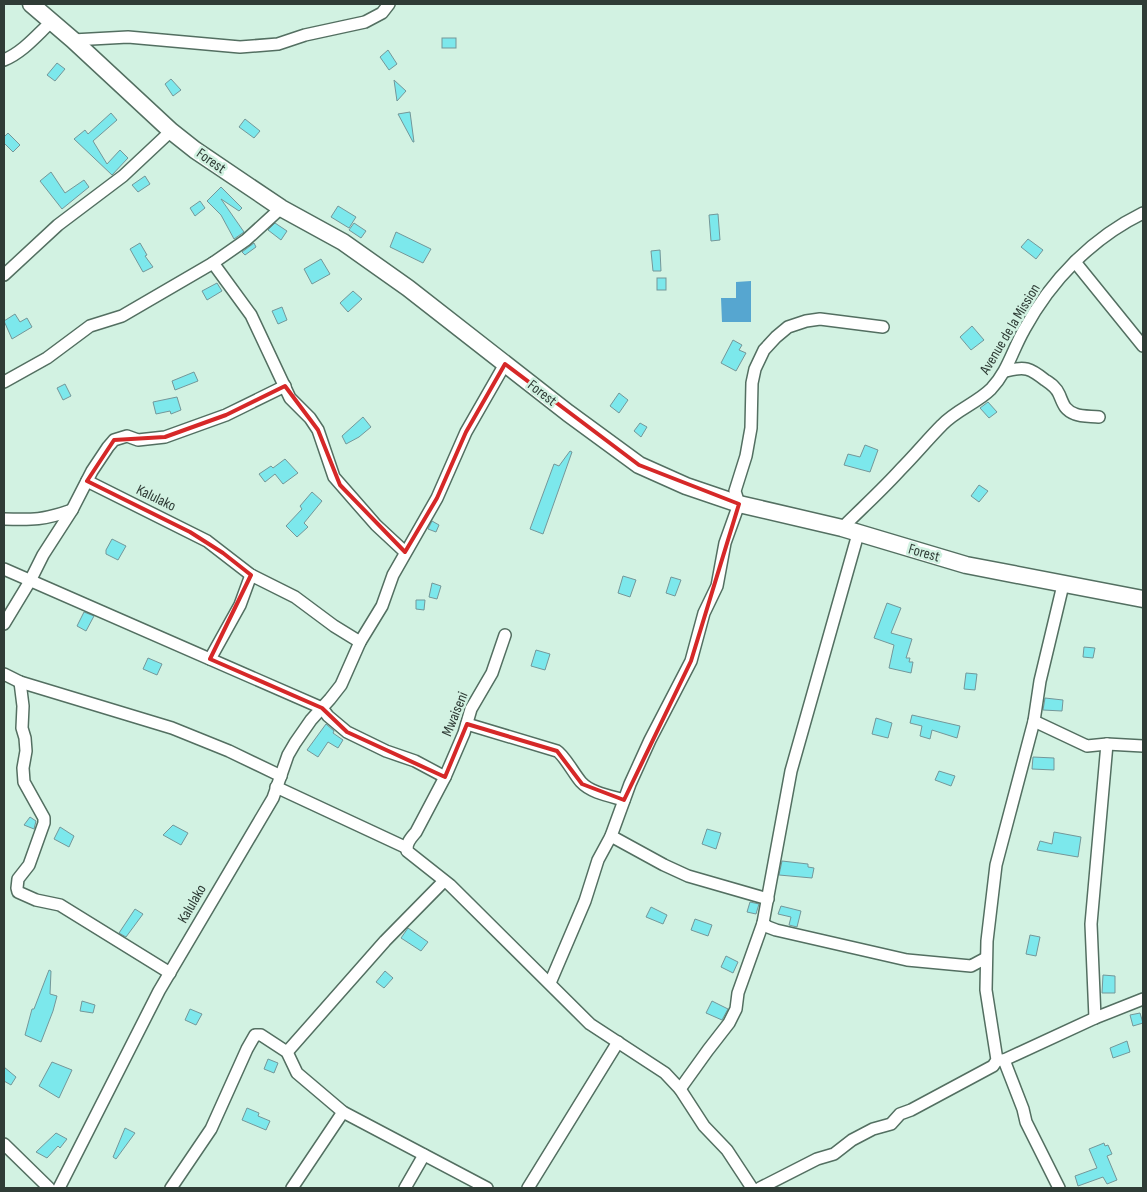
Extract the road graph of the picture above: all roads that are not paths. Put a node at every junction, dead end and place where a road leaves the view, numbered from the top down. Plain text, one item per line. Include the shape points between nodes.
1 (31, 4) edge
2 (389, 4) edge
3 (51, 22) junction
4 (73, 40) junction
5 (4, 60) edge
6 (170, 131) junction
7 (281, 208) junction
8 (1143, 213) edge
9 (1075, 262) junction
10 (212, 263) junction
11 (4, 275) edge
12 (883, 327) dead end
13 (1143, 346) edge
14 (505, 364) junction
15 (1006, 371) junction
16 (4, 382) edge
17 (284, 386) junction
18 (1099, 417) dead end
19 (87, 481) junction
20 (738, 504) junction
21 (72, 510) junction
22 (4, 520) edge
23 (842, 528) junction
24 (858, 534) junction
25 (405, 552) junction
26 (4, 569) edge
27 (251, 575) junction
28 (30, 581) junction
29 (1063, 585) junction
30 (1143, 599) edge
31 (4, 624) edge
32 (506, 635) dead end
33 (360, 642) junction
34 (210, 659) junction
35 (4, 674) edge
36 (20, 682) junction
37 (322, 708) junction
38 (1034, 721) junction
39 (467, 724) junction
40 (1107, 744) junction
41 (1143, 746) edge
42 (281, 776) junction
43 (445, 777) junction
44 (276, 788) junction
45 (624, 800) junction
46 (611, 836) junction
47 (407, 848) junction
48 (444, 881) junction
49 (768, 899) junction
50 (764, 923) junction
51 (986, 958) junction
52 (971, 966) junction
53 (170, 973) junction
54 (550, 983) junction
55 (986, 984) junction
56 (1143, 999) edge
57 (1095, 1018) junction
58 (618, 1042) junction
59 (287, 1052) junction
60 (1001, 1060) junction
61 (680, 1089) junction
62 (343, 1112) junction
63 (4, 1144) edge
64 (424, 1155) junction
65 (49, 1188) edge
66 (59, 1188) edge
67 (171, 1188) edge
68 (292, 1188) edge
69 (405, 1188) edge
70 (487, 1188) edge
71 (528, 1188) edge
72 (752, 1188) edge
73 (760, 1188) edge
74 (1059, 1188) edge

1 - 3 street, Forest
2 - 4 street via 382,13 365,22 278,44 240,47 128,36
3 - 4 street, Forest
3 - 5 street via 26,46
4 - 6 street, Forest
6 - 7 street, Forest
6 - 11 street via 123,176 58,225
7 - 10 street via 246,240
7 - 14 street, Forest via 351,248
8 - 9 street, Avenue de la Mission via 1124,222
9 - 13 street
9 - 15 street, Avenue de la Mission via 1050,288 1032,316
10 - 16 street via 122,316 90,326 46,358
10 - 17 street via 251,315
12 - 20 street via 820,319 806,321 788,327 764,350 752,383 751,428 735,491
14 - 20 street, Forest via 639,465
14 - 25 street, Kalulako via 466,432 437,498
15 - 18 street via 1023,367 1032,369 1055,387 1067,409 1075,414
15 - 23 street, Avenue de la Mission via 990,390 943,424
17 - 19 street via 226,415 166,437 138,440 127,436 114,440
17 - 25 street via 314,423 340,485
19 - 21 street
19 - 27 street, Kalulako via 207,541
20 - 23 street, Forest
20 - 45 street via 725,543 717,586 704,613 693,656
21 - 22 street via 38,520
21 - 28 street
23 - 24 street, Forest
24 - 29 street, Forest via 966,565
24 - 49 street via 791,771
25 - 33 street, Kalulako via 382,606
26 - 28 street
27 - 33 street, Kalulako via 295,597
27 - 34 street via 240,605
28 - 31 street
28 - 34 street
29 - 30 street, Forest
29 - 38 street
32 - 39 street, Mwaiseni
33 - 37 street, Kalulako via 341,684
34 - 37 street
35 - 36 street
36 - 42 street via 172,728 229,750
36 - 53 street via 26,751 24,782 44,823 28,866 18,879 18,892 60,905
37 - 42 street, Kalulako via 295,743
37 - 43 street via 347,732
38 - 40 street via 1087,746
38 - 51 street via 997,857
39 - 43 street, Mwaiseni
39 - 45 street via 557,751 582,784
40 - 41 street
40 - 57 street via 1091,924
42 - 44 street, Kalulako
43 - 47 street, Mwaiseni
44 - 47 street
44 - 53 street, Kalulako
45 - 46 street
46 - 49 street via 688,876
46 - 54 street via 598,860 585,901
47 - 48 street via 410,855
48 - 54 street
48 - 59 street via 385,941
49 - 50 street
50 - 52 street via 776,930 883,956
50 - 61 street via 729,1023
51 - 52 street
51 - 55 street
52 - 55 street
53 - 66 street, Kalulako
54 - 58 street via 582,1016
55 - 60 street
56 - 57 street
57 - 60 street
58 - 61 street via 665,1073
58 - 71 street
59 - 62 street via 298,1073
59 - 67 street via 262,1035 256,1035 211,1129
60 - 73 street via 900,1114 891,1124 873,1129 834,1154
60 - 74 street via 1026,1122
61 - 72 street via 697,1117 726,1150
62 - 64 street
62 - 68 street
63 - 65 street
64 - 69 street
64 - 70 street

